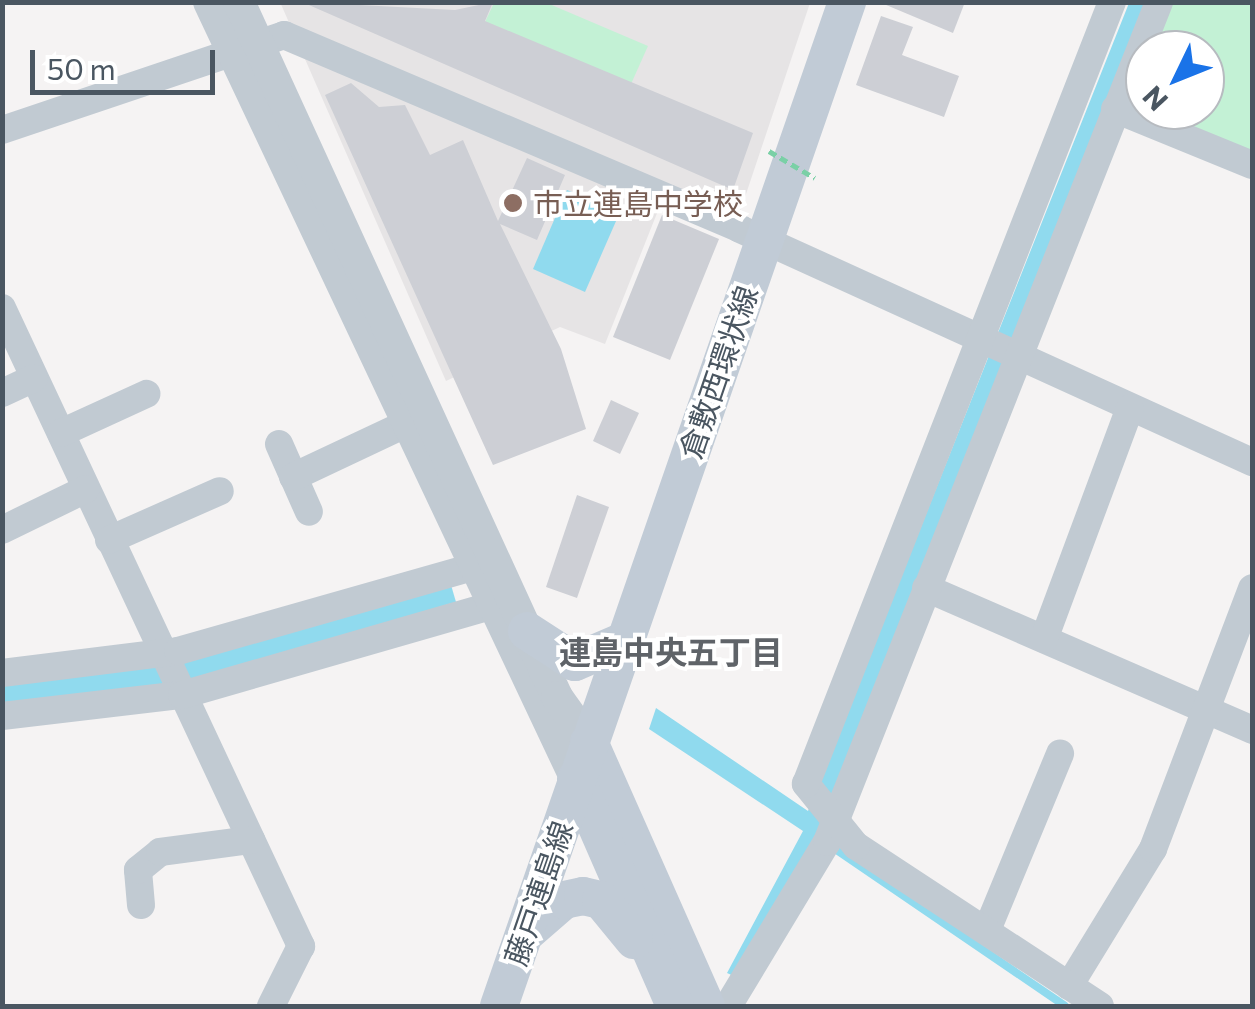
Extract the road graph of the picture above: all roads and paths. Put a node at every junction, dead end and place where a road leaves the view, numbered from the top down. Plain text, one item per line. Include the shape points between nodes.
1 (847, 2) edge
2 (1112, 2) edge
3 (1159, 2) edge
4 (233, 3) edge
5 (245, 47) junction
6 (1115, 110) junction
7 (2, 130) edge
8 (769, 151) dead end
9 (1252, 165) edge
10 (815, 178) dead end
11 (763, 242) junction
12 (2, 308) edge
13 (1000, 353) junction
14 (34, 378) junction
15 (2, 393) edge
16 (146, 394) dead end
17 (1130, 408) junction
18 (408, 424) junction
19 (61, 433) junction
20 (279, 444) dead end
21 (1252, 462) edge
22 (293, 477) junction
23 (86, 489) junction
24 (220, 491) dead end
25 (309, 512) dead end
26 (2, 530) edge
27 (109, 540) junction
28 (473, 567) junction
29 (926, 588) junction
30 (1252, 588) edge
31 (490, 606) junction
32 (527, 631) junction
33 (1044, 639) junction
34 (626, 640) junction
35 (2, 672) edge
36 (172, 674) junction
37 (1207, 710) junction
38 (2, 716) edge
39 (1252, 730) edge
40 (589, 742) junction
41 (1060, 754) dead end
42 (576, 779) junction
43 (824, 813) junction
44 (252, 840) junction
45 (141, 905) dead end
46 (987, 930) junction
47 (524, 935) junction
48 (1069, 986) junction
49 (672, 999) edge
50 (270, 1006) edge
51 (498, 1006) edge
52 (706, 1006) edge
53 (728, 1006) edge
54 (1100, 1006) edge

1 - 11 main road, 倉敷西環状線
2 - 13 street
3 - 6 street
4 - 5 street
5 - 7 street
5 - 11 street via 284,35
5 - 18 street
5 - 32 street
6 - 9 street
6 - 13 street
8 - 10 path, bridge
11 - 13 street
11 - 34 main road, 倉敷西環状線
12 - 14 street
13 - 17 street
13 - 29 street
13 - 43 street via 806,784
14 - 15 street
14 - 19 street
16 - 19 street
17 - 21 street
17 - 33 street
18 - 22 street
18 - 28 street
19 - 23 street
20 - 22 street
22 - 25 street
23 - 26 street
23 - 27 street
24 - 27 street
27 - 36 street
28 - 31 street
28 - 36 street
29 - 33 street
29 - 43 street
30 - 37 street
31 - 36 street
31 - 42 street
32 - 34 main road via 575,662
32 - 40 street
33 - 37 street
34 - 40 main road, 倉敷西環状線
35 - 36 street
36 - 38 street
36 - 44 street
37 - 39 street
37 - 48 street via 1153,850
40 - 42 main road, 倉敷西環状線
40 - 52 main road
41 - 46 street
42 - 47 main road, 藤戸連島線
42 - 49 main road
43 - 46 street
43 - 53 street
44 - 45 street via 160,852 138,870
44 - 50 street via 301,946
46 - 48 street
47 - 49 main road via 564,900 601,900
47 - 51 main road, 藤戸連島線
48 - 54 street

